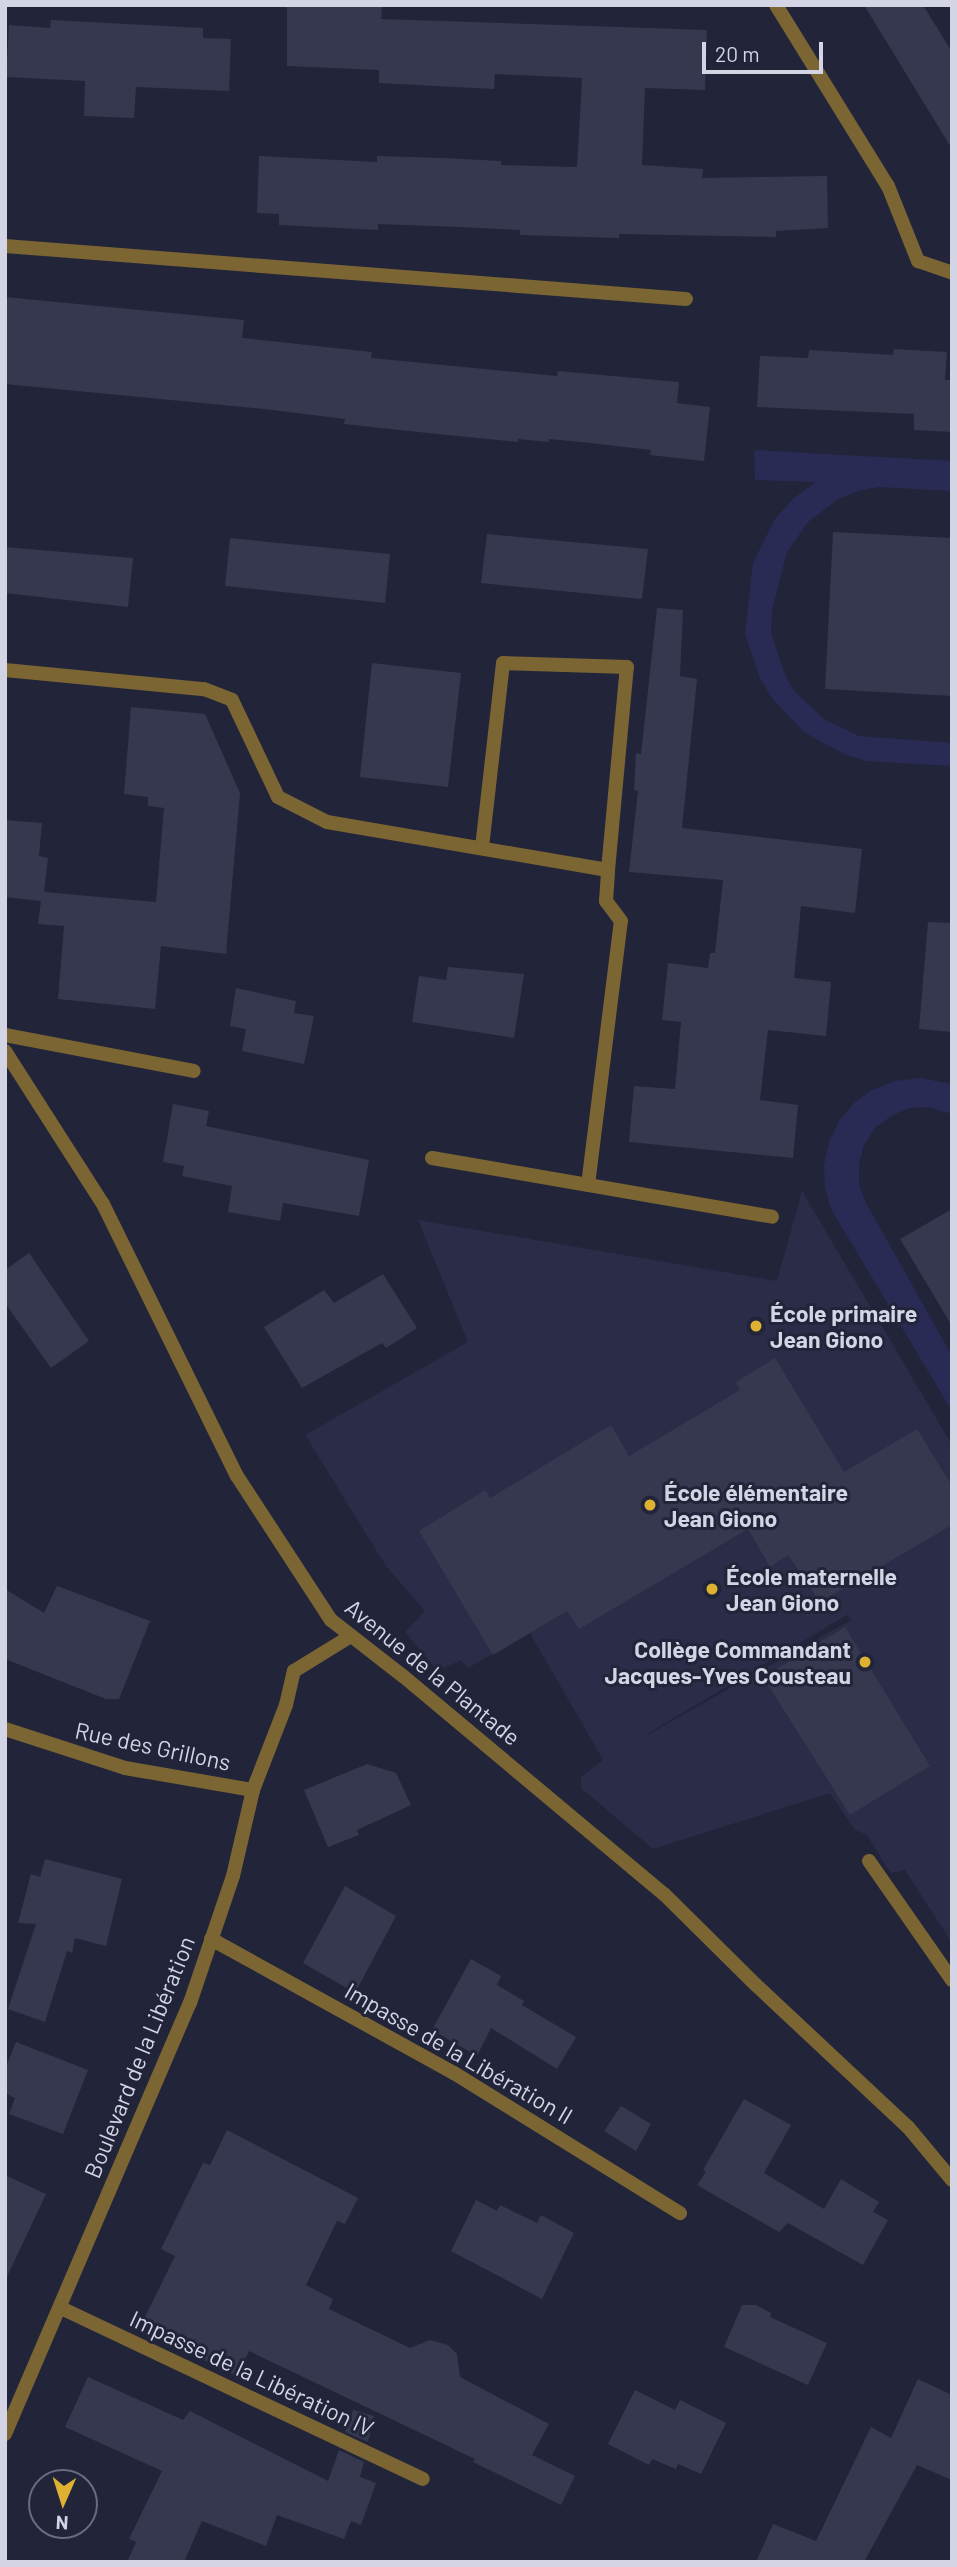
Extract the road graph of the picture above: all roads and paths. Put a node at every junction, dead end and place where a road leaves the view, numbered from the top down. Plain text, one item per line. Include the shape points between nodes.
1 (776, 5) edge
2 (5, 246) edge
3 (952, 273) edge
4 (686, 299) dead end
5 (5, 670) edge
6 (482, 847) junction
7 (608, 870) junction
8 (5, 1035) edge
9 (5, 1051) edge
10 (194, 1071) dead end
11 (432, 1157) dead end
12 (588, 1185) junction
13 (772, 1217) dead end
14 (351, 1636) junction
15 (5, 1729) edge
16 (253, 1790) junction
17 (869, 1861) dead end
18 (211, 1939) junction
19 (952, 1980) edge
20 (952, 2180) edge
21 (680, 2213) dead end
22 (61, 2308) junction
23 (5, 2434) edge
24 (423, 2479) dead end

1 - 3 street via 888,186 918,261
2 - 4 street
5 - 6 street via 204,689 232,700 278,797 327,822
6 - 7 street
6 - 7 street via 503,663 627,667
7 - 12 street via 606,901 621,920
8 - 10 street
9 - 14 street, Avenue de la Plantade via 103,1204 237,1476 331,1620
11 - 12 street
12 - 13 street
14 - 16 street, Boulevard de la Libération via 294,1671 286,1705
14 - 20 street, Avenue de la Plantade via 664,1894 908,2127
15 - 16 street, Rue des Grillons via 125,1768
16 - 18 street, Boulevard de la Libération via 233,1876
17 - 19 street
18 - 21 street, Impasse de la Libération II via 454,2073
18 - 22 street, Boulevard de la Libération via 190,2003
22 - 23 street, Boulevard de la Libération
22 - 24 street, Impasse de la Libération IV

